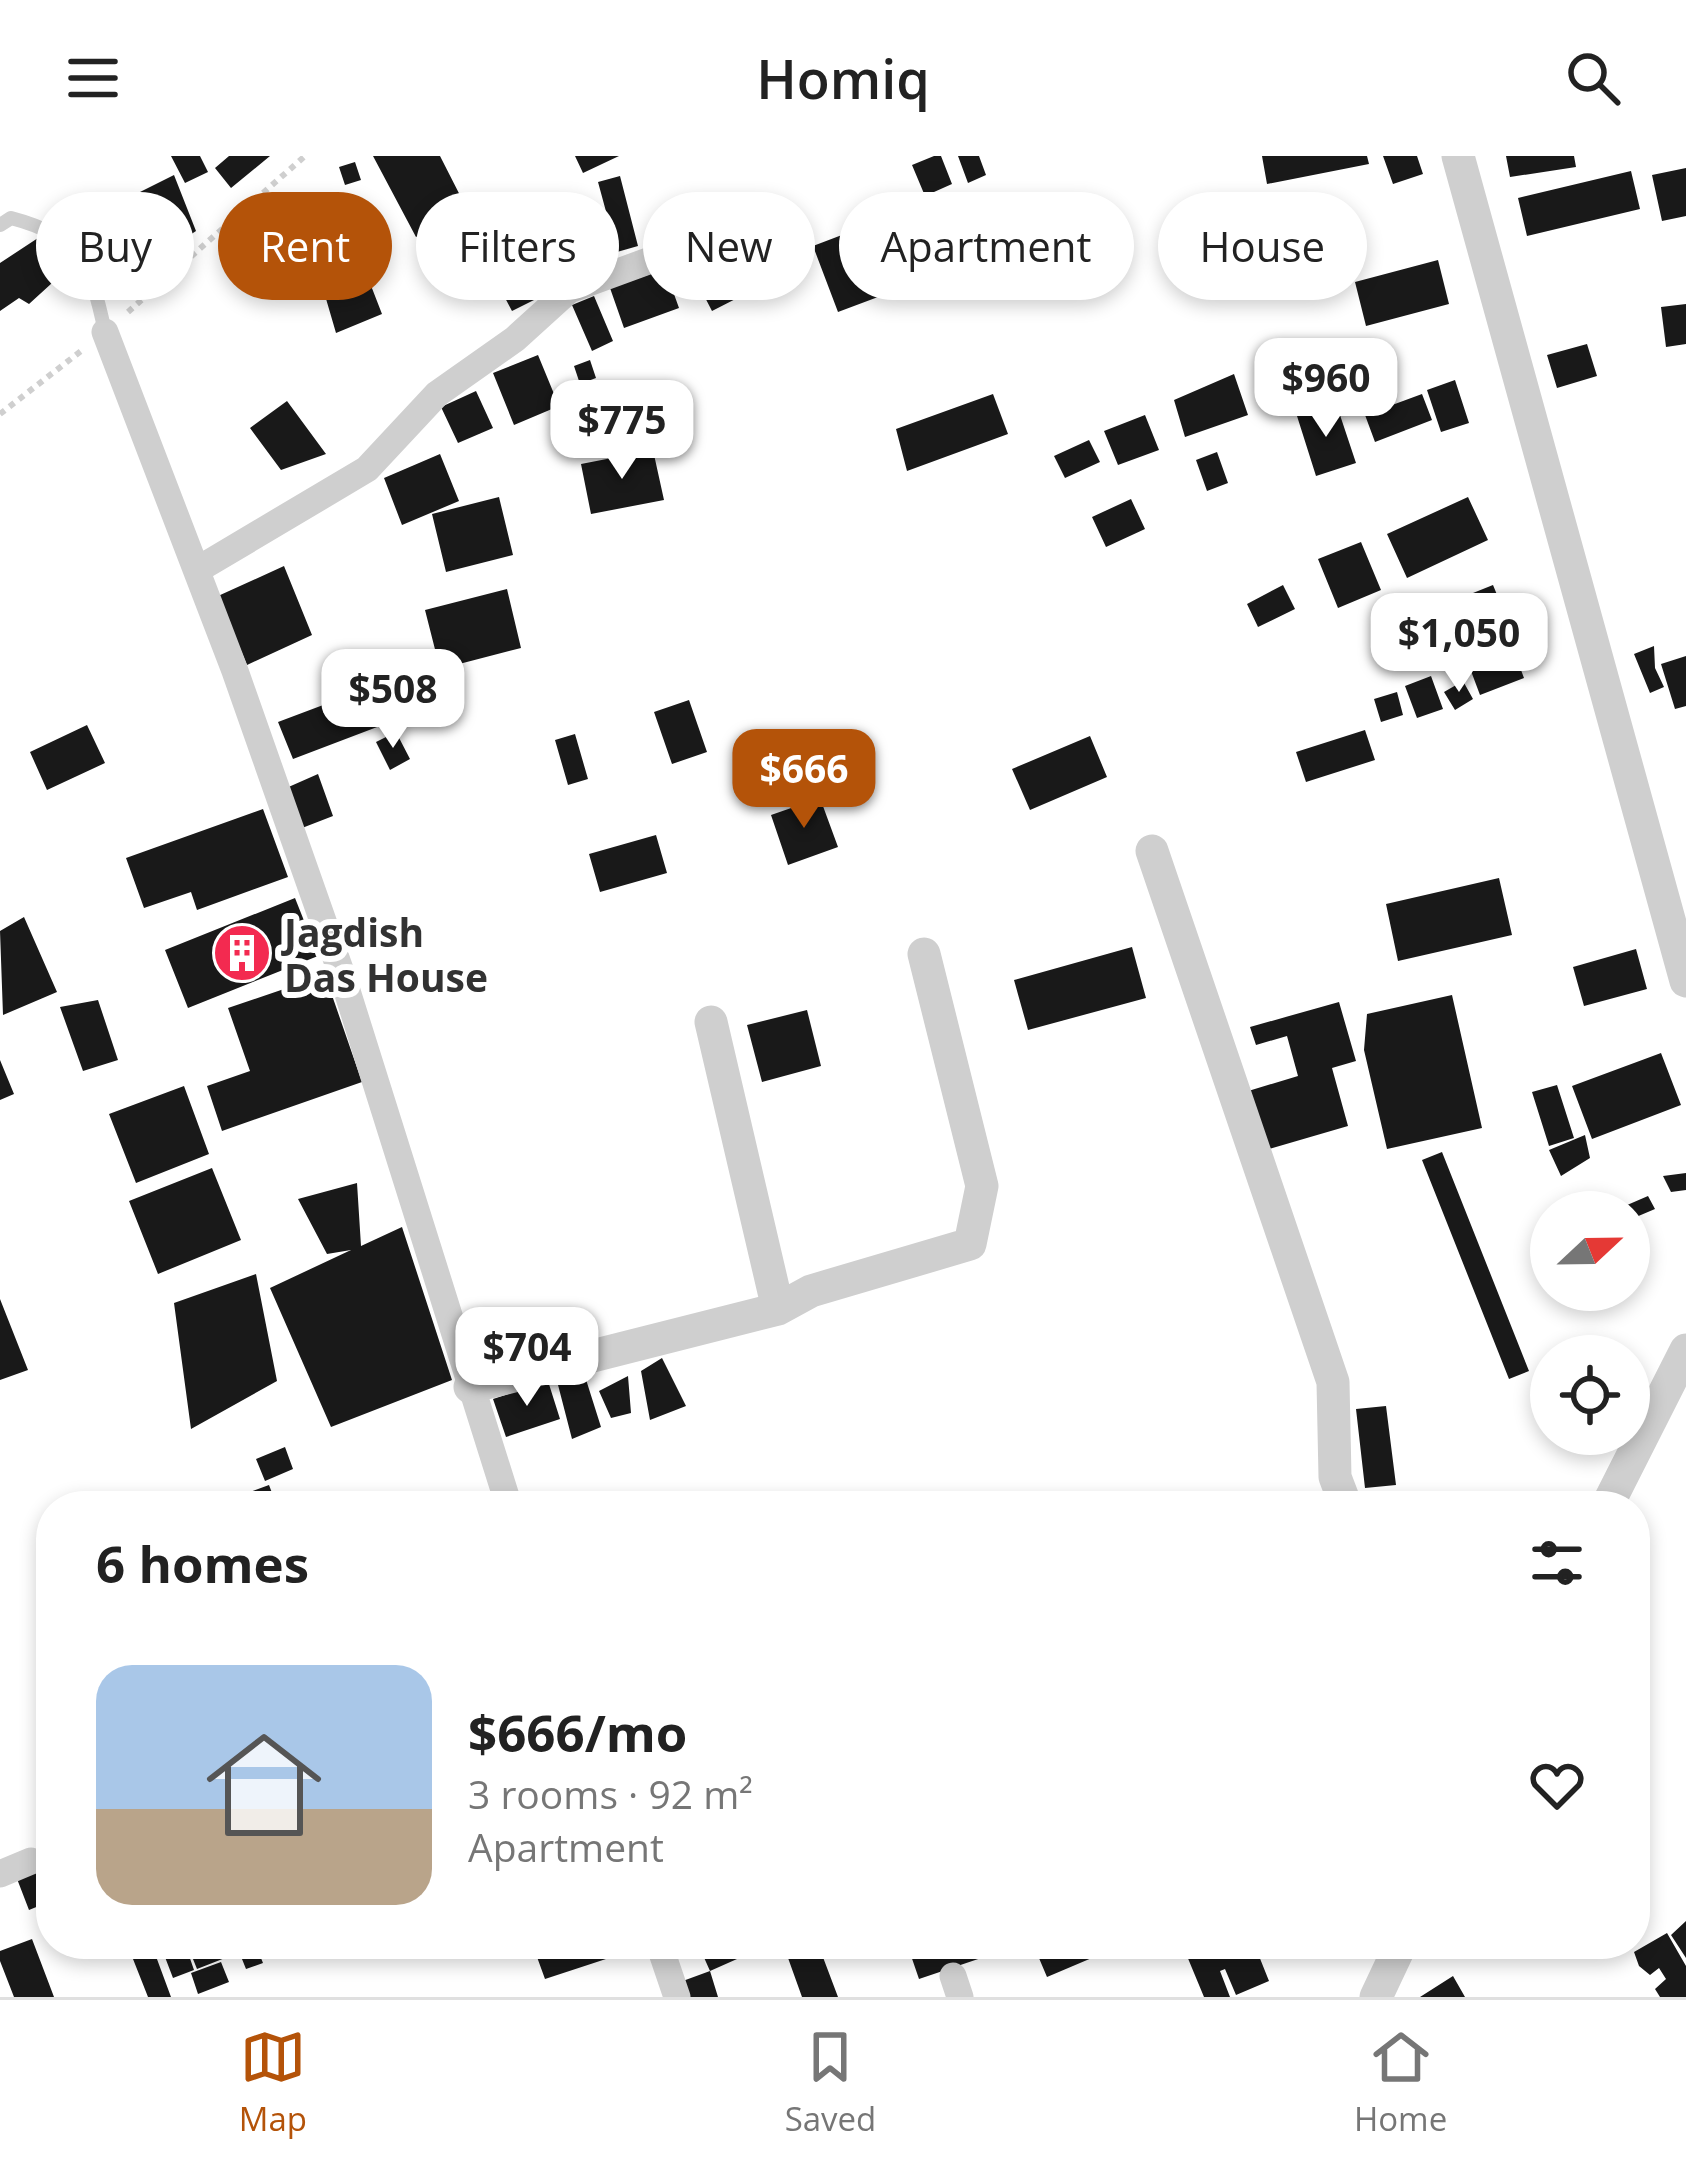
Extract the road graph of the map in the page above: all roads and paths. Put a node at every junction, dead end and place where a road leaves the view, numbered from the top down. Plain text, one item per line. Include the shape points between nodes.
1 (305, 156) edge
2 (1458, 156) edge
3 (0, 225) edge
4 (643, 263) edge
5 (105, 332) junction
6 (0, 413) edge
7 (197, 570) junction
8 (1152, 851) dead end
9 (924, 954) dead end
10 (1686, 981) edge
11 (711, 1022) dead end
12 (778, 1309) junction
13 (1686, 1350) edge
14 (470, 1387) junction
15 (504, 1491) edge
16 (1340, 1491) edge
17 (1615, 1491) edge
18 (31, 1861) dead end
19 (0, 1874) edge
20 (664, 1959) edge
21 (1394, 1959) edge
22 (677, 1997) edge
23 (1376, 1997) edge

1 - 5 path
2 - 10 street
3 - 5 lane via 11,218 66,240 85,261
4 - 7 street via 569,290 437,394 367,469
5 - 6 path
5 - 7 street
7 - 14 street via 342,975
8 - 16 street via 1334,1382
9 - 12 street via 982,1186 970,1244 811,1291
11 - 12 street
12 - 14 street
13 - 17 street
14 - 15 street
18 - 19 street
20 - 22 street
21 - 23 street

